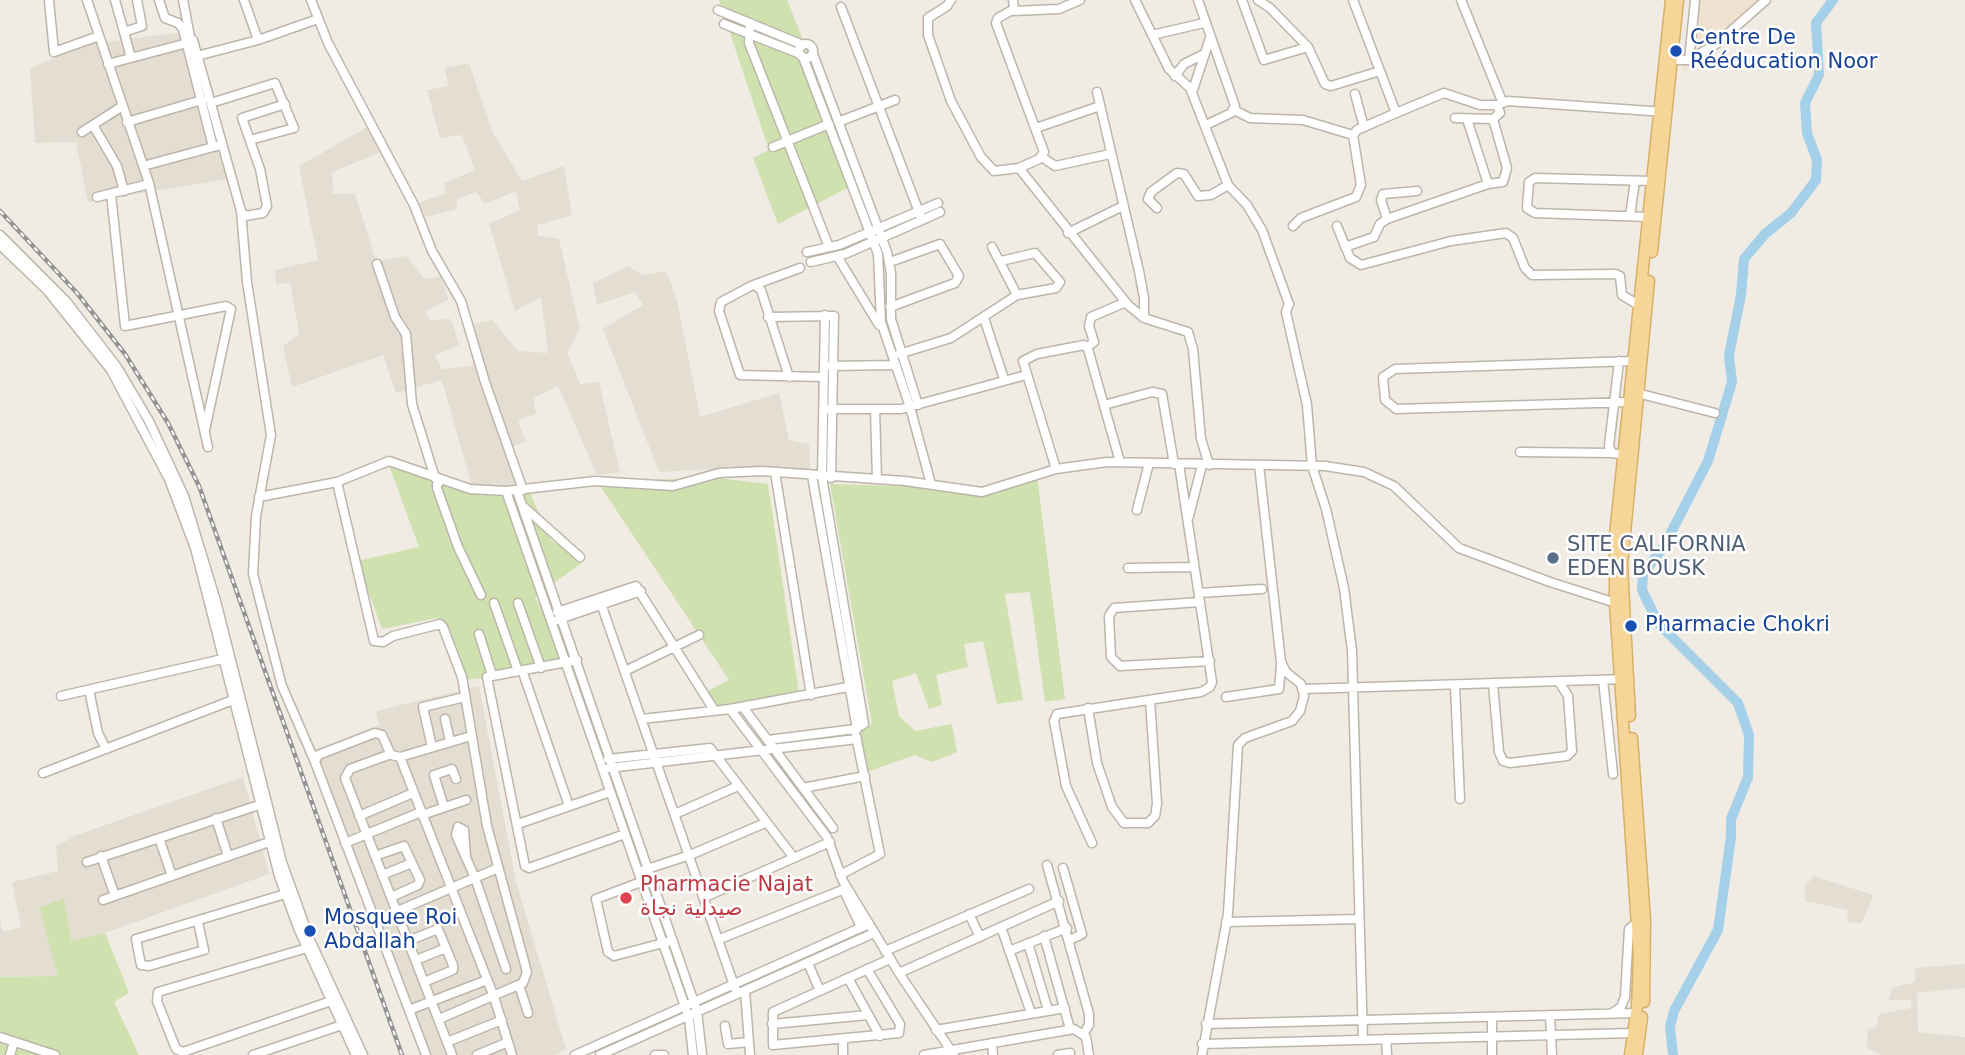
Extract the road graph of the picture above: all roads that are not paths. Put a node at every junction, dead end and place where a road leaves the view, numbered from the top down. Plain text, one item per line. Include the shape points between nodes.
1 (49, 0) edge
2 (87, 0) edge
3 (115, 0) edge
4 (137, 0) edge
5 (159, 0) edge
6 (184, 0) edge
7 (244, 0) edge
8 (311, 0) edge
9 (951, 0) edge
10 (1013, 0) edge
11 (1080, 0) edge
12 (1135, 0) edge
13 (1198, 0) edge
14 (1242, 0) edge
15 (1258, 0) edge
16 (1353, 0) edge
17 (1461, 0) edge
18 (1671, 0) edge
19 (1678, 0) edge
20 (1695, 0) edge
21 (1766, 0) edge
22 (841, 7) dead end
23 (718, 10) dead end
24 (1013, 11) junction
25 (318, 19) junction
26 (739, 19) junction
27 (750, 23) junction
28 (1204, 23) junction
29 (724, 24) dead end
30 (736, 28) junction
31 (124, 32) junction
32 (748, 33) junction
33 (99, 36) junction
34 (1152, 36) junction
35 (1210, 38) junction
36 (258, 40) junction
37 (190, 42) junction
38 (1308, 47) junction
39 (805, 52) junction
40 (1202, 55) junction
41 (131, 58) junction
42 (196, 60) junction
43 (1668, 60) junction
44 (1689, 60) junction
45 (108, 64) junction
46 (1380, 71) junction
47 (1175, 76) junction
48 (1097, 92) dead end
49 (1192, 93) junction
50 (1355, 94) dead end
51 (895, 100) dead end
52 (206, 102) junction
53 (1499, 103) junction
54 (285, 104) junction
55 (879, 106) junction
56 (1100, 106) junction
57 (121, 107) junction
58 (1234, 110) junction
59 (1663, 112) junction
60 (1396, 113) junction
61 (1455, 118) dead end
62 (1467, 119) junction
63 (1493, 119) junction
64 (127, 121) junction
65 (833, 123) junction
66 (93, 125) junction
67 (1206, 125) junction
68 (1364, 127) junction
69 (1036, 128) junction
70 (82, 132) dead end
71 (1353, 135) junction
72 (250, 140) junction
73 (787, 141) junction
74 (223, 145) junction
75 (213, 147) junction
76 (772, 147) dead end
77 (1111, 154) junction
78 (1042, 157) junction
79 (143, 166) junction
80 (1019, 168) junction
81 (1634, 181) junction
82 (1652, 181) junction
83 (149, 184) junction
84 (1488, 184) junction
85 (1228, 185) junction
86 (124, 191) junction
87 (1417, 191) dead end
88 (111, 194) junction
89 (97, 197) dead end
90 (938, 203) dead end
91 (1123, 206) junction
92 (1157, 208) dead end
93 (919, 211) junction
94 (241, 212) junction
95 (940, 212) dead end
96 (1630, 216) junction
97 (1387, 219) junction
98 (922, 220) junction
99 (1650, 222) junction
100 (1293, 226) dead end
101 (1337, 226) dead end
102 (874, 229) junction
103 (1068, 233) junction
104 (0, 235) edge
105 (878, 239) junction
106 (0, 244) edge
107 (829, 247) junction
108 (992, 247) dead end
109 (1345, 247) junction
110 (807, 252) dead end
111 (837, 256) junction
112 (1001, 261) junction
113 (811, 262) dead end
114 (890, 262) junction
115 (377, 264) dead end
116 (800, 268) dead end
117 (756, 286) junction
118 (1017, 295) junction
119 (1126, 302) junction
120 (880, 303) junction
121 (1640, 306) junction
122 (890, 308) junction
123 (880, 314) junction
124 (178, 315) junction
125 (768, 317) junction
126 (984, 318) junction
127 (1144, 318) junction
128 (828, 321) junction
129 (884, 334) junction
130 (1087, 347) junction
131 (897, 358) junction
132 (1633, 361) junction
133 (1619, 362) junction
134 (824, 366) junction
135 (834, 366) junction
136 (1027, 375) junction
137 (789, 377) junction
138 (823, 377) junction
139 (1004, 379) junction
140 (1637, 393) junction
141 (1629, 402) junction
142 (1614, 403) junction
143 (1104, 405) junction
144 (914, 406) junction
145 (823, 409) junction
146 (833, 409) junction
147 (875, 410) junction
148 (1715, 413) dead end
149 (205, 433) junction
150 (208, 447) dead end
151 (1520, 452) dead end
152 (1612, 453) junction
153 (1624, 455) junction
154 (1120, 462) junction
155 (1149, 463) junction
156 (1177, 464) junction
157 (1205, 465) junction
158 (1259, 465) junction
159 (1312, 466) junction
160 (1056, 469) junction
161 (775, 471) junction
162 (812, 476) junction
163 (827, 477) junction
164 (439, 479) junction
165 (877, 479) junction
166 (337, 482) junction
167 (931, 484) junction
168 (506, 491) junction
169 (520, 491) junction
170 (259, 497) junction
171 (522, 505) junction
172 (1137, 510) dead end
173 (1188, 523) junction
174 (580, 557) dead end
175 (1194, 567) junction
176 (1128, 568) dead end
177 (1262, 589) dead end
178 (481, 595) dead end
179 (1199, 597) junction
180 (601, 602) junction
181 (494, 603) dead end
182 (517, 603) dead end
183 (840, 604) junction
184 (1619, 604) junction
185 (561, 615) junction
186 (550, 618) junction
187 (479, 634) dead end
188 (699, 635) dead end
189 (675, 646) junction
190 (227, 658) junction
191 (577, 660) junction
192 (1210, 662) junction
193 (1281, 662) junction
194 (565, 664) junction
195 (541, 668) junction
196 (520, 671) junction
197 (625, 671) junction
198 (492, 675) junction
199 (1625, 679) junction
200 (1603, 680) junction
201 (1576, 681) junction
202 (1559, 682) junction
203 (1493, 684) junction
204 (1482, 685) junction
205 (854, 686) junction
206 (1455, 686) junction
207 (1353, 688) junction
208 (1304, 689) junction
209 (89, 690) junction
210 (811, 695) junction
211 (61, 696) dead end
212 (465, 696) junction
213 (1568, 696) junction
214 (1226, 697) dead end
215 (233, 700) junction
216 (1150, 700) junction
217 (1492, 700) junction
218 (743, 707) junction
219 (1088, 708) junction
220 (730, 709) junction
221 (714, 710) junction
222 (445, 719) dead end
223 (642, 719) junction
224 (856, 729) junction
225 (471, 736) junction
226 (857, 739) junction
227 (768, 740) junction
228 (450, 741) junction
229 (432, 747) junction
230 (774, 748) junction
231 (106, 749) junction
232 (761, 750) junction
233 (713, 751) junction
234 (395, 755) junction
235 (656, 758) junction
236 (315, 762) junction
237 (612, 763) junction
238 (601, 766) junction
239 (43, 773) dead end
240 (1613, 774) dead end
241 (865, 776) junction
242 (456, 779) dead end
243 (738, 786) junction
244 (803, 788) junction
245 (610, 792) junction
246 (413, 793) junction
247 (1460, 799) dead end
248 (466, 800) dead end
249 (259, 805) junction
250 (569, 806) junction
251 (444, 807) junction
252 (421, 814) junction
253 (675, 814) junction
254 (359, 816) junction
255 (216, 818) junction
256 (765, 823) junction
257 (517, 824) junction
258 (832, 828) dead end
259 (625, 834) junction
260 (366, 835) junction
261 (159, 838) junction
262 (269, 842) junction
263 (830, 842) junction
264 (345, 843) junction
265 (1092, 843) dead end
266 (690, 855) junction
267 (101, 856) junction
268 (229, 856) junction
269 (375, 856) junction
270 (466, 857) dead end
271 (794, 858) junction
272 (87, 862) dead end
273 (412, 863) junction
274 (1047, 866) dead end
275 (498, 868) junction
276 (1063, 868) dead end
277 (649, 869) junction
278 (638, 872) junction
279 (382, 875) junction
280 (840, 875) junction
281 (172, 876) junction
282 (475, 878) junction
283 (641, 882) junction
284 (452, 888) junction
285 (845, 889) junction
286 (1030, 889) dead end
287 (285, 894) junction
288 (115, 896) junction
289 (391, 897) junction
290 (705, 897) junction
291 (103, 900) dead end
292 (1059, 901) junction
293 (398, 910) junction
294 (969, 914) junction
295 (1359, 919) junction
296 (1642, 920) junction
297 (374, 921) junction
298 (198, 922) junction
299 (1226, 922) junction
300 (865, 926) junction
301 (1001, 928) junction
302 (1067, 928) junction
303 (874, 933) junction
304 (1044, 936) junction
305 (980, 937) junction
306 (720, 939) junction
307 (673, 940) junction
308 (1070, 940) junction
309 (408, 941) junction
310 (661, 943) junction
311 (1028, 943) junction
312 (446, 947) junction
313 (307, 948) junction
314 (1009, 951) junction
315 (887, 955) junction
316 (416, 960) junction
317 (808, 963) junction
318 (506, 969) dead end
319 (867, 969) junction
320 (899, 973) junction
321 (848, 978) junction
322 (487, 980) junction
323 (424, 982) junction
324 (733, 983) junction
325 (519, 985) junction
326 (820, 991) junction
327 (741, 993) junction
328 (494, 996) junction
329 (331, 1000) junction
330 (432, 1001) junction
331 (694, 1001) junction
332 (684, 1005) junction
333 (1065, 1007) junction
334 (409, 1010) junction
335 (1048, 1010) junction
336 (528, 1013) dead end
337 (693, 1013) junction
338 (1031, 1013) junction
339 (1612, 1013) junction
340 (1636, 1013) junction
341 (868, 1015) junction
342 (1550, 1015) junction
343 (1492, 1017) junction
344 (439, 1019) junction
345 (502, 1020) junction
346 (1362, 1020) junction
347 (342, 1024) junction
348 (772, 1024) junction
349 (1206, 1024) junction
350 (725, 1026) dead end
351 (1070, 1029) junction
352 (936, 1030) junction
353 (1084, 1033) junction
354 (1633, 1033) junction
355 (1551, 1035) junction
356 (880, 1036) junction
357 (1492, 1036) junction
358 (0, 1037) edge
359 (1385, 1039) junction
360 (843, 1040) junction
361 (1363, 1040) junction
362 (14, 1042) junction
363 (447, 1042) junction
364 (508, 1042) junction
365 (749, 1042) junction
366 (992, 1043) junction
367 (1202, 1044) junction
368 (953, 1053) edge
369 (1070, 1053) dead end
370 (10, 1055) edge
371 (55, 1055) edge
372 (253, 1055) edge
373 (355, 1055) edge
374 (363, 1055) edge
375 (426, 1055) edge
376 (453, 1055) edge
377 (477, 1055) edge
378 (512, 1055) edge
379 (575, 1055) edge
380 (600, 1055) edge
381 (655, 1055) edge
382 (664, 1055) edge
383 (693, 1055) edge
384 (702, 1055) edge
385 (750, 1055) edge
386 (843, 1055) edge
387 (925, 1055) edge
388 (993, 1055) edge
389 (1058, 1055) edge
390 (1089, 1055) edge
391 (1202, 1055) edge
392 (1387, 1055) edge
393 (1492, 1055) edge
394 (1552, 1055) edge
395 (1630, 1055) edge
396 (1637, 1055) edge

1 - 33 street via 54,52
2 - 33 street
3 - 31 street
4 - 31 street via 142,26
5 - 37 street via 163,14 181,26
6 - 37 street
7 - 36 street
8 - 25 street
9 - 80 street via 926,22 945,86 989,170
10 - 24 street
11 - 24 street via 1059,9
12 - 34 street
13 - 28 street
14 - 38 street via 1264,60
15 - 38 street
16 - 46 street
17 - 53 street
18 - 43 main road
19 - 43 main road
20 - 44 street
21 - 44 street via 1716,44
22 - 55 street
23 - 26 street
24 - 69 street via 998,18 996,26
25 - 36 street
25 - 169 street via 461,301
26 - 27 street
26 - 30 street
27 - 32 street
27 - 39 street
28 - 34 street
28 - 35 street
29 - 30 street
30 - 32 street
31 - 41 street
32 - 39 street
32 - 73 street
33 - 45 street
34 - 47 street
35 - 40 street
35 - 58 street
36 - 42 street
37 - 41 street
37 - 42 street
38 - 46 street via 1327,86
39 - 65 street
40 - 47 street via 1184,64
40 - 49 street
41 - 45 street
42 - 52 street
43 - 44 street
43 - 59 main road
45 - 57 street
46 - 60 street
47 - 49 street
48 - 56 street
49 - 67 street
50 - 68 street
51 - 55 street
52 - 54 street via 272,82
52 - 64 street
52 - 74 street
52 - 75 street
53 - 59 street
53 - 60 street via 1474,104 1444,93
53 - 63 street via 1500,113
54 - 72 street via 242,118
54 - 72 street via 293,128
55 - 65 street
55 - 93 street
56 - 69 street
56 - 77 street
57 - 64 street
57 - 66 street
58 - 67 street
58 - 71 street via 1250,118 1303,120
59 - 82 main road
59 - 99 main road
60 - 68 street
61 - 62 street
62 - 63 street
62 - 84 street
63 - 84 street via 1507,168 1503,182
64 - 79 street
65 - 73 street
65 - 102 street
66 - 70 street
66 - 86 street via 117,166
67 - 85 street
68 - 71 street
69 - 78 street
71 - 100 street via 1359,193 1301,218
72 - 94 street via 267,206 263,213 247,216
73 - 76 street
73 - 107 street
74 - 75 street
74 - 94 street
75 - 79 street
77 - 78 street via 1055,166
77 - 91 street
78 - 80 street
79 - 83 street
80 - 103 street
81 - 82 street
81 - 96 street
81 - 96 street via 1539,178 1529,182 1529,212
82 - 99 main road
83 - 86 street
83 - 124 street
84 - 97 street
85 - 92 street via 1211,195 1198,196 1184,174 1177,173 1151,192 1148,199
85 - 159 street via 1262,230 1289,304 1286,312 1307,405
86 - 88 street
87 - 97 street via 1383,194
88 - 89 street
88 - 124 street via 125,326
90 - 93 street
91 - 103 street
91 - 127 street via 1144,298
93 - 98 street
93 - 102 street
94 - 170 street via 271,435
95 - 98 street
96 - 99 street
97 - 109 street via 1374,237
98 - 105 street
99 - 121 main road
99 - 140 main road
101 - 109 street
102 - 105 street
102 - 107 street
103 - 119 street
104 - 190 street via 71,307 139,403 190,512
105 - 111 street
105 - 114 street
105 - 120 street
106 - 190 street via 81,330 142,424 184,514
107 - 110 street
108 - 112 street
109 - 121 street via 1353,263 1364,265 1451,241 1507,233 1532,275 1616,274 1622,295
111 - 113 street
111 - 129 street
112 - 118 street
112 - 118 street via 1035,253 1060,282 1056,288
114 - 122 street
114 - 122 street via 940,244 959,276 953,284
115 - 164 street via 395,317 406,334 412,404
116 - 117 street
117 - 125 street
117 - 137 street via 718,305 736,370 745,376
118 - 126 street
119 - 127 street
119 - 130 street via 1093,315 1089,326 1094,342
120 - 122 street
120 - 123 street
121 - 132 main road
122 - 123 street
122 - 131 street
123 - 129 street
124 - 149 street
124 - 149 street via 226,306 231,309
125 - 128 street
125 - 137 street
126 - 131 street via 951,338
126 - 139 street
127 - 157 street via 1183,329 1190,338
128 - 134 street
128 - 135 street
129 - 131 street
130 - 136 street via 1026,358
130 - 143 street
131 - 135 street
131 - 144 street
132 - 133 street
132 - 141 main road
133 - 142 street
133 - 142 street via 1395,369 1383,377 1385,400 1396,409
134 - 135 street
134 - 138 street
135 - 146 street
136 - 139 street
136 - 160 street
137 - 138 street
138 - 145 street
139 - 144 street
140 - 148 street
140 - 184 main road
141 - 142 street
141 - 153 main road
142 - 152 street
143 - 154 street
143 - 156 street via 1152,392 1161,394
144 - 147 street
144 - 167 street
145 - 146 street
145 - 163 street
146 - 147 street
146 - 163 street
147 - 165 street
149 - 150 street
151 - 152 street
152 - 153 street
153 - 184 main road via 1615,535
154 - 155 street
154 - 160 street
155 - 156 street
155 - 172 street
156 - 157 street
156 - 173 street
157 - 158 street
157 - 173 street
158 - 159 street
158 - 193 street
159 - 184 street via 1372,475 1405,493 1459,548
159 - 207 street via 1345,588
160 - 167 street via 987,492
161 - 162 street
161 - 169 street via 719,473 673,486 595,481
161 - 210 street
162 - 163 street
162 - 183 street
163 - 165 street
163 - 183 street
164 - 166 street via 389,461
164 - 168 street via 470,489
164 - 178 street via 438,488 462,556
165 - 167 street
166 - 170 street
166 - 212 street via 373,641 441,625
168 - 169 street
168 - 186 street
169 - 171 street
170 - 236 street via 252,564 259,605 282,686
171 - 174 street
171 - 185 street
173 - 175 street
175 - 176 street
175 - 179 street
177 - 179 street
179 - 192 street
179 - 192 street via 1114,608 1109,616 1111,657 1120,666
180 - 185 street
180 - 189 street via 634,585
180 - 197 street
181 - 196 street
182 - 195 street
183 - 205 street
184 - 199 main road
185 - 186 street
185 - 191 street
186 - 194 street
187 - 198 street
188 - 189 street
189 - 197 street
189 - 221 street
190 - 209 street
190 - 215 street
190 - 374 street via 295,902
191 - 194 street
191 - 237 street
192 - 216 street via 1212,682 1205,690
193 - 208 street
193 - 214 street via 1279,689
194 - 195 street
194 - 238 street
195 - 196 street
196 - 198 street
196 - 250 street
197 - 223 street
198 - 257 street via 487,677
199 - 200 street
199 - 296 main road
200 - 201 street
200 - 240 street
201 - 202 street
201 - 213 street
202 - 203 street
202 - 213 street
203 - 204 street
203 - 217 street
204 - 206 street
204 - 217 street
205 - 210 street
205 - 224 street
206 - 207 street
206 - 247 street
207 - 208 street
207 - 295 street
208 - 299 street via 1303,705 1292,720 1245,737 1238,745
209 - 211 street
209 - 231 street
210 - 218 street
212 - 225 street
212 - 229 street via 423,707
213 - 217 street via 1574,746 1570,754 1510,763 1500,757
215 - 231 street
215 - 249 street
216 - 219 street
216 - 219 street via 1157,804 1155,816 1148,822 1124,823 1112,807 1097,762
218 - 220 street
218 - 227 street
219 - 265 street via 1061,712 1054,721 1066,786
220 - 221 street
220 - 232 street
221 - 223 street
222 - 228 street
223 - 235 street
224 - 226 street
224 - 227 street
225 - 228 street
225 - 275 street
226 - 230 street
226 - 241 street
227 - 230 street
228 - 229 street
229 - 234 street
230 - 232 street
230 - 244 street
231 - 239 street
232 - 233 street
232 - 263 street
233 - 235 street
233 - 243 street
234 - 236 street via 382,735 375,733 318,755
234 - 246 street
234 - 254 street via 346,773
235 - 237 street
235 - 253 street
236 - 264 street
237 - 238 street
237 - 277 street
238 - 245 street
241 - 244 street
241 - 280 street via 880,854
242 - 251 street via 452,769 434,775
243 - 253 street
243 - 256 street
244 - 258 street
245 - 250 street
245 - 259 street
246 - 252 street
246 - 254 street
248 - 251 street
249 - 255 street
249 - 262 street
250 - 257 street
251 - 252 street
252 - 260 street
252 - 284 street
253 - 266 street
254 - 260 street
255 - 261 street
255 - 268 street
256 - 266 street
256 - 271 street
257 - 259 street via 528,868
259 - 278 street
260 - 264 street
260 - 269 street
261 - 267 street
261 - 281 street
262 - 268 street
262 - 287 street
263 - 271 street
263 - 280 street
264 - 297 street
266 - 277 street
266 - 290 street
267 - 272 street
267 - 288 street
268 - 281 street
269 - 273 street via 404,846
269 - 279 street
270 - 282 street
271 - 290 street
273 - 279 street
273 - 289 street via 419,884
274 - 292 street
275 - 282 street
275 - 325 street via 527,972
276 - 308 street via 1082,934
277 - 278 street
277 - 307 street
278 - 283 street
279 - 289 street
280 - 285 street
281 - 288 street
282 - 284 street
282 - 318 street
283 - 310 street
283 - 310 street via 596,899 608,952 614,956
284 - 293 street
284 - 322 street
285 - 300 street
285 - 306 street
286 - 294 street
287 - 298 street
287 - 313 street
288 - 291 street
289 - 293 street
290 - 306 street
292 - 301 street
292 - 302 street
293 - 297 street
293 - 309 street
294 - 305 street
294 - 315 street
295 - 299 street
295 - 346 street
296 - 339 street via 1631,925 1628,934 1625,1000
296 - 340 main road
296 - 396 main road via 1645,985
297 - 334 street
298 - 298 street via 204,950 149,966 140,964 135,939
299 - 349 street
300 - 303 street
300 - 324 street
301 - 305 street
301 - 314 street
302 - 304 street
302 - 308 street
303 - 315 street
303 - 317 street
304 - 311 street
304 - 333 street
305 - 320 street
306 - 324 street
307 - 310 street
307 - 331 street
308 - 353 street via 1090,1018
309 - 312 street via 438,929
309 - 316 street
310 - 332 street
311 - 314 street
311 - 335 street
312 - 316 street
312 - 323 street via 453,969
313 - 329 street
313 - 329 street via 158,992 157,1001 176,1049 183,1052
314 - 338 street
315 - 319 street
315 - 320 street
316 - 323 street
317 - 326 street
317 - 327 street
319 - 321 street
319 - 356 street via 901,1026 898,1034
320 - 352 street
321 - 326 street
321 - 341 street
322 - 328 street
322 - 330 street
323 - 330 street
324 - 327 street
324 - 331 street
325 - 328 street
325 - 336 street
326 - 348 street via 773,1012
327 - 337 street
327 - 365 street
328 - 344 street
328 - 345 street
329 - 347 street
330 - 334 street
330 - 344 street
331 - 332 street
331 - 337 street
332 - 337 street
332 - 379 street
333 - 335 street
333 - 351 street
334 - 375 street
335 - 338 street
337 - 380 street
337 - 383 street
337 - 384 street
338 - 352 street
339 - 340 street
339 - 342 street
340 - 354 main road
341 - 348 street
341 - 356 street
342 - 343 street
342 - 355 street
343 - 346 street
343 - 357 street
344 - 363 street
345 - 363 street
345 - 364 street
346 - 349 street
346 - 361 street
347 - 372 street
347 - 373 street
348 - 360 street via 776,1047
349 - 367 street
350 - 365 street via 728,1044
351 - 353 street
351 - 366 street
352 - 368 street
353 - 390 street
354 - 355 street
354 - 395 main road
355 - 357 street
355 - 394 street
356 - 360 street
357 - 359 street
357 - 393 street
358 - 362 street
359 - 361 street
359 - 392 street
360 - 386 street
361 - 367 street
362 - 370 street
362 - 371 street
363 - 376 street
364 - 377 street
364 - 378 street
365 - 385 street
366 - 368 street
366 - 388 street
367 - 391 street
368 - 387 street
369 - 389 street
381 - 382 street

